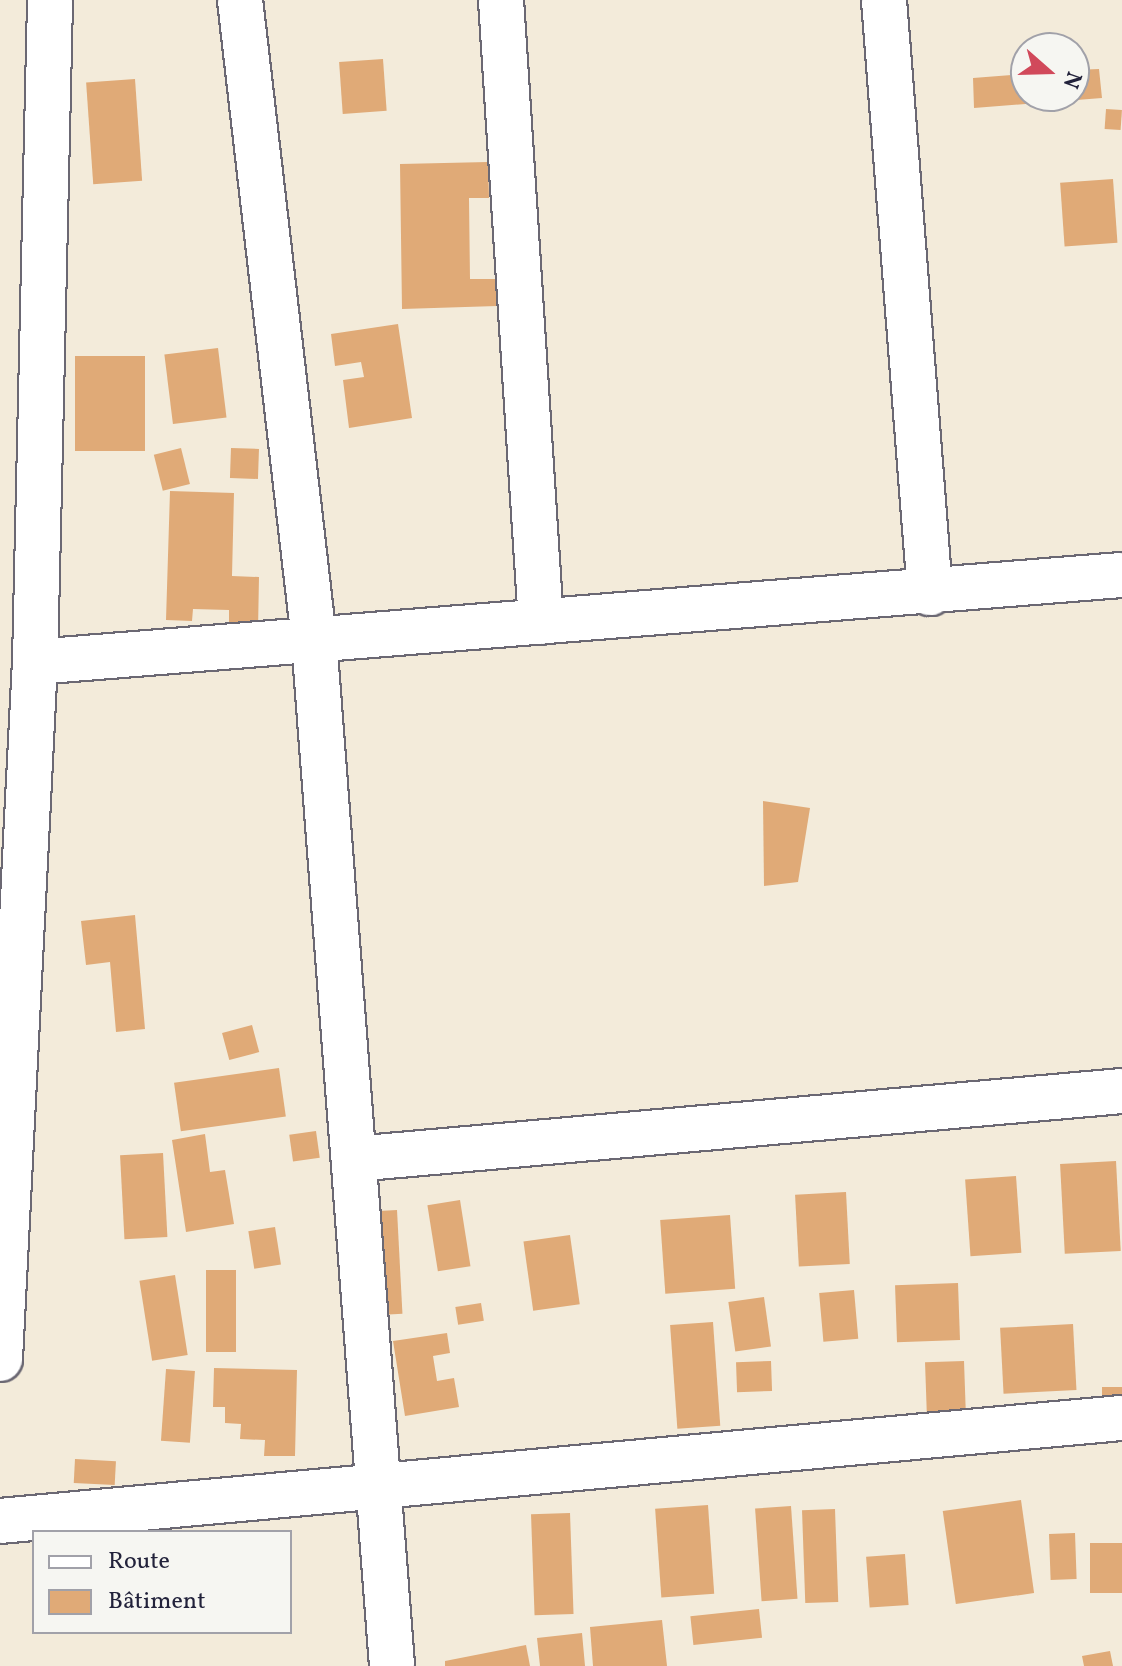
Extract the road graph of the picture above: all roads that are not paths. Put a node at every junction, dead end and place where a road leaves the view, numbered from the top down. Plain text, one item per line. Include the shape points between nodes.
1 (50, 0) edge
2 (240, 0) edge
3 (501, 0) edge
4 (884, 0) edge
5 (1122, 575) edge
6 (930, 593) junction
7 (541, 622) junction
8 (314, 640) junction
9 (35, 662) junction
10 (10, 964) edge
11 (1122, 1091) edge
12 (354, 1159) junction
13 (0, 1359) edge
14 (1122, 1418) edge
15 (379, 1487) junction
16 (0, 1521) edge
17 (392, 1666) edge

1 - 9 street
2 - 8 street
3 - 7 street
4 - 6 street
5 - 6 street
6 - 7 street
7 - 8 street
8 - 9 street
8 - 12 street
9 - 10 street
10 - 13 street
11 - 12 street
12 - 15 street
14 - 15 street
15 - 16 street
15 - 17 street

